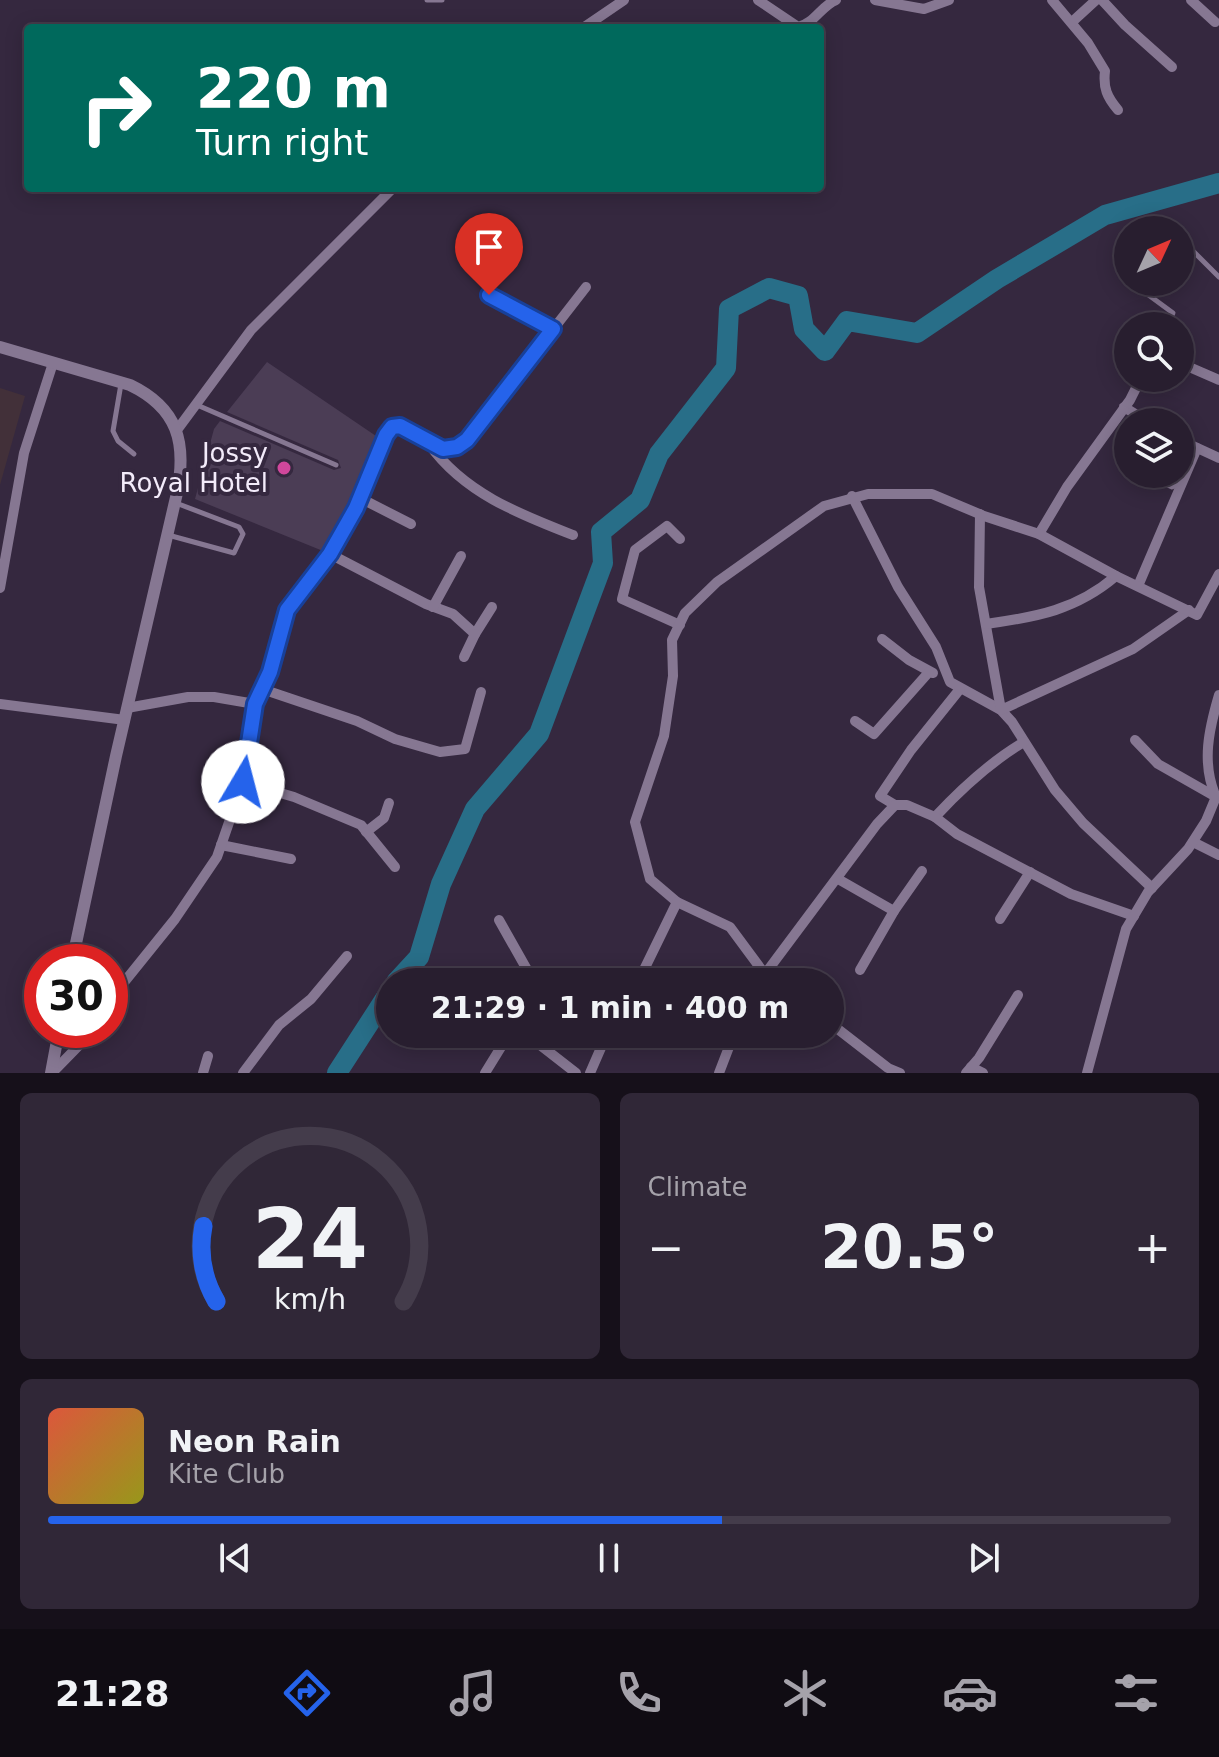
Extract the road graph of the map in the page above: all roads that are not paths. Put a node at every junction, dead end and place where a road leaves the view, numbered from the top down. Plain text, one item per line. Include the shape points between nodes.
1 (427, 0) edge
2 (442, 0) edge
3 (624, 0) edge
4 (758, 0) edge
5 (836, 0) edge
6 (875, 0) edge
7 (949, 0) edge
8 (1052, 0) edge
9 (1099, 0) edge
10 (1191, 0) edge
11 (1072, 22) junction
12 (1215, 22) dead end
13 (589, 24) edge
14 (790, 24) edge
15 (808, 24) edge
16 (1172, 67) dead end
17 (1118, 110) dead end
18 (389, 192) edge
19 (1194, 252) edge
20 (1219, 277) edge
21 (586, 287) dead end
22 (489, 295) dead end
23 (1150, 296) edge
24 (1172, 312) edge
25 (553, 329) junction
26 (0, 347) edge
27 (53, 363) junction
28 (1194, 369) edge
29 (1219, 380) edge
30 (121, 383) junction
31 (1133, 392) edge
32 (196, 404) junction
33 (1124, 407) joint
34 (177, 430) junction
35 (428, 442) junction
36 (1194, 447) edge
37 (1197, 448) junction
38 (134, 454) dead end
39 (1194, 455) edge
40 (1219, 458) edge
41 (336, 465) dead end
42 (1180, 488) edge
43 (852, 496) junction
44 (360, 498) junction
45 (175, 503) junction
46 (980, 514) junction
47 (411, 524) dead end
48 (1039, 534) junction
49 (167, 535) junction
50 (573, 535) dead end
51 (680, 539) dead end
52 (330, 554) junction
53 (461, 556) dead end
54 (1219, 574) edge
55 (1116, 576) junction
56 (1138, 586) junction
57 (0, 588) edge
58 (433, 607) junction
59 (492, 607) dead end
60 (1189, 610) junction
61 (986, 624) junction
62 (680, 625) junction
63 (475, 634) junction
64 (882, 639) dead end
65 (464, 657) dead end
66 (929, 672) junction
67 (946, 677) junction
68 (262, 689) junction
69 (960, 689) junction
70 (481, 692) dead end
71 (1219, 695) edge
72 (0, 704) edge
73 (255, 704) junction
74 (1001, 710) junction
75 (126, 714) junction
76 (855, 721) dead end
77 (1135, 740) dead end
78 (1024, 742) junction
79 (243, 782) junction
80 (1216, 797) junction
81 (389, 803) dead end
82 (895, 805) junction
83 (935, 817) junction
84 (366, 832) junction
85 (1193, 842) junction
86 (221, 845) junction
87 (1219, 855) edge
88 (291, 859) dead end
89 (395, 867) dead end
90 (922, 871) dead end
91 (1030, 872) junction
92 (838, 879) junction
93 (1152, 888) junction
94 (677, 902) junction
95 (894, 911) junction
96 (1134, 916) junction
97 (1000, 919) dead end
98 (499, 920) dead end
99 (76, 944) edge
100 (347, 956) dead end
101 (526, 968) edge
102 (645, 968) edge
103 (756, 968) edge
104 (771, 968) edge
105 (860, 970) dead end
106 (128, 977) edge
107 (1018, 995) dead end
108 (844, 1034) edge
109 (56, 1048) edge
110 (76, 1048) edge
111 (500, 1048) edge
112 (544, 1048) edge
113 (601, 1048) edge
114 (729, 1048) edge
115 (208, 1056) dead end
116 (969, 1070) edge
117 (52, 1073) edge
118 (203, 1073) edge
119 (243, 1073) edge
120 (485, 1073) edge
121 (576, 1073) edge
122 (590, 1073) edge
123 (719, 1073) edge
124 (900, 1073) edge
125 (983, 1073) edge
126 (1087, 1073) edge

1 - 2 lane
3 - 13 street
4 - 14 street
5 - 15 street
6 - 7 street via 924,9
8 - 11 street
9 - 11 street
9 - 16 street
10 - 12 street
11 - 17 street via 1105,71 1107,97
18 - 32 street via 251,330
19 - 20 lane
21 - 25 street
22 - 25 street
23 - 24 lane
25 - 35 street via 467,440 450,450
26 - 27 street
27 - 30 street
27 - 57 street via 24,453
28 - 29 street
30 - 34 street via 148,394
30 - 38 lane via 113,431
31 - 33 street
32 - 34 street
32 - 41 lane
33 - 48 street
34 - 45 street via 181,472
35 - 44 street via 392,427
35 - 50 street via 480,493
36 - 37 street
37 - 39 street
37 - 40 street
42 - 56 street
43 - 46 street via 932,494
43 - 62 street via 824,506 717,582 685,613
43 - 67 street via 898,587 936,647
44 - 47 street
44 - 52 street
45 - 49 street
45 - 49 lane via 239,527 243,534 234,553
46 - 48 street
46 - 61 street via 979,587
48 - 55 street
49 - 75 street
51 - 62 street via 667,526 635,550 622,599
52 - 58 street
52 - 68 street via 287,610
53 - 58 street
54 - 60 street via 1197,615
55 - 56 street
55 - 61 street via 1056,611
56 - 60 street
58 - 63 street via 453,614
59 - 63 street
60 - 74 street via 1133,649
61 - 74 street
62 - 94 street via 672,640 664,736 635,822 650,879
63 - 65 street
64 - 66 street
66 - 67 street
66 - 76 street via 874,734
67 - 69 street
68 - 70 street via 440,752 465,749
68 - 73 street
69 - 74 street
69 - 82 street via 880,796
71 - 80 street via 1207,757
72 - 75 street
73 - 75 street via 188,697
73 - 79 street
74 - 78 street
75 - 99 street
77 - 80 street via 1158,764
78 - 83 street via 1001,756
78 - 93 street via 1073,812
79 - 84 street via 323,808
79 - 86 street
80 - 85 street
81 - 84 street via 384,818
82 - 83 street
82 - 92 street
83 - 91 street
84 - 89 street
85 - 87 street
85 - 93 street
86 - 88 street
86 - 106 street via 175,919
90 - 95 street
91 - 96 street via 1071,894
91 - 97 street
92 - 95 street
92 - 104 street
93 - 96 street
94 - 102 street
94 - 103 street via 730,927
95 - 105 street
96 - 126 street
98 - 101 street
100 - 119 street via 311,999 279,1025
107 - 116 street
108 - 124 street
109 - 117 street
110 - 117 street
111 - 120 street
112 - 121 street
113 - 122 street
114 - 123 street
115 - 118 street
116 - 125 street

